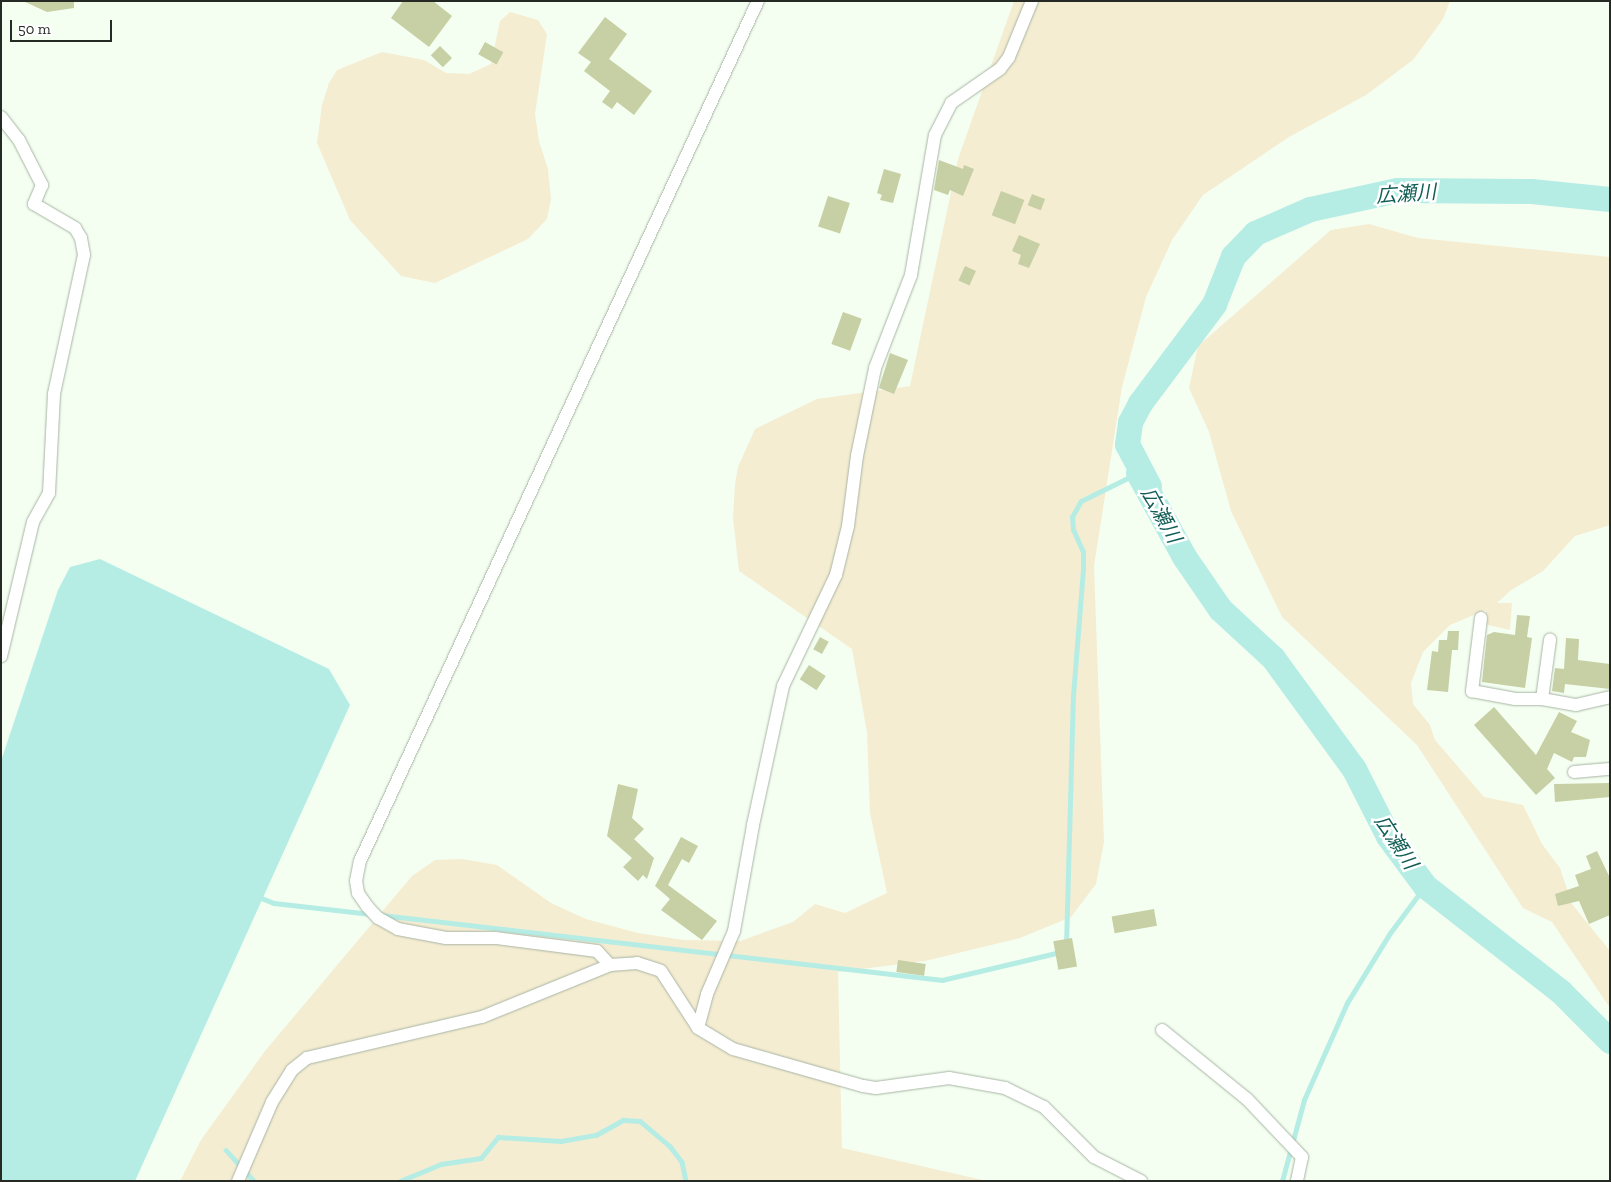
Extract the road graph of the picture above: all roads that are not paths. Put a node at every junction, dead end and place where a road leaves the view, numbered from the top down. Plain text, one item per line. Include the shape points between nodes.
1 (758, 1) edge
2 (1032, 1) edge
3 (1, 117) edge
4 (1480, 618) dead end
5 (1550, 640) dead end
6 (1, 656) edge
7 (1610, 697) edge
8 (1542, 699) junction
9 (1610, 769) edge
10 (1574, 772) dead end
11 (610, 965) junction
12 (698, 1028) junction
13 (1162, 1030) dead end
14 (238, 1181) edge
15 (1141, 1181) edge
16 (1297, 1181) edge

1 - 11 street via 360,862 356,880 358,893 367,906 378,918 398,929 446,938 495,938 597,952
2 - 12 street via 1009,57 1000,69 951,103 935,135 911,275 875,368 838,567 784,686 753,825 734,931 721,957
3 - 6 street via 19,140 42,185 34,204 75,228 81,238 84,256 54,394 49,493 33,522
4 - 8 street via 1472,691 1515,699
5 - 8 street
7 - 8 street via 1576,705
9 - 10 street
11 - 12 street via 637,964 661,971
11 - 14 street via 504,1011 393,1039 317,1053 302,1060 272,1102
12 - 15 street via 733,1050 845,1084 876,1088 948,1078 1005,1088 1044,1107 1094,1156
13 - 16 street via 1247,1099 1302,1157

